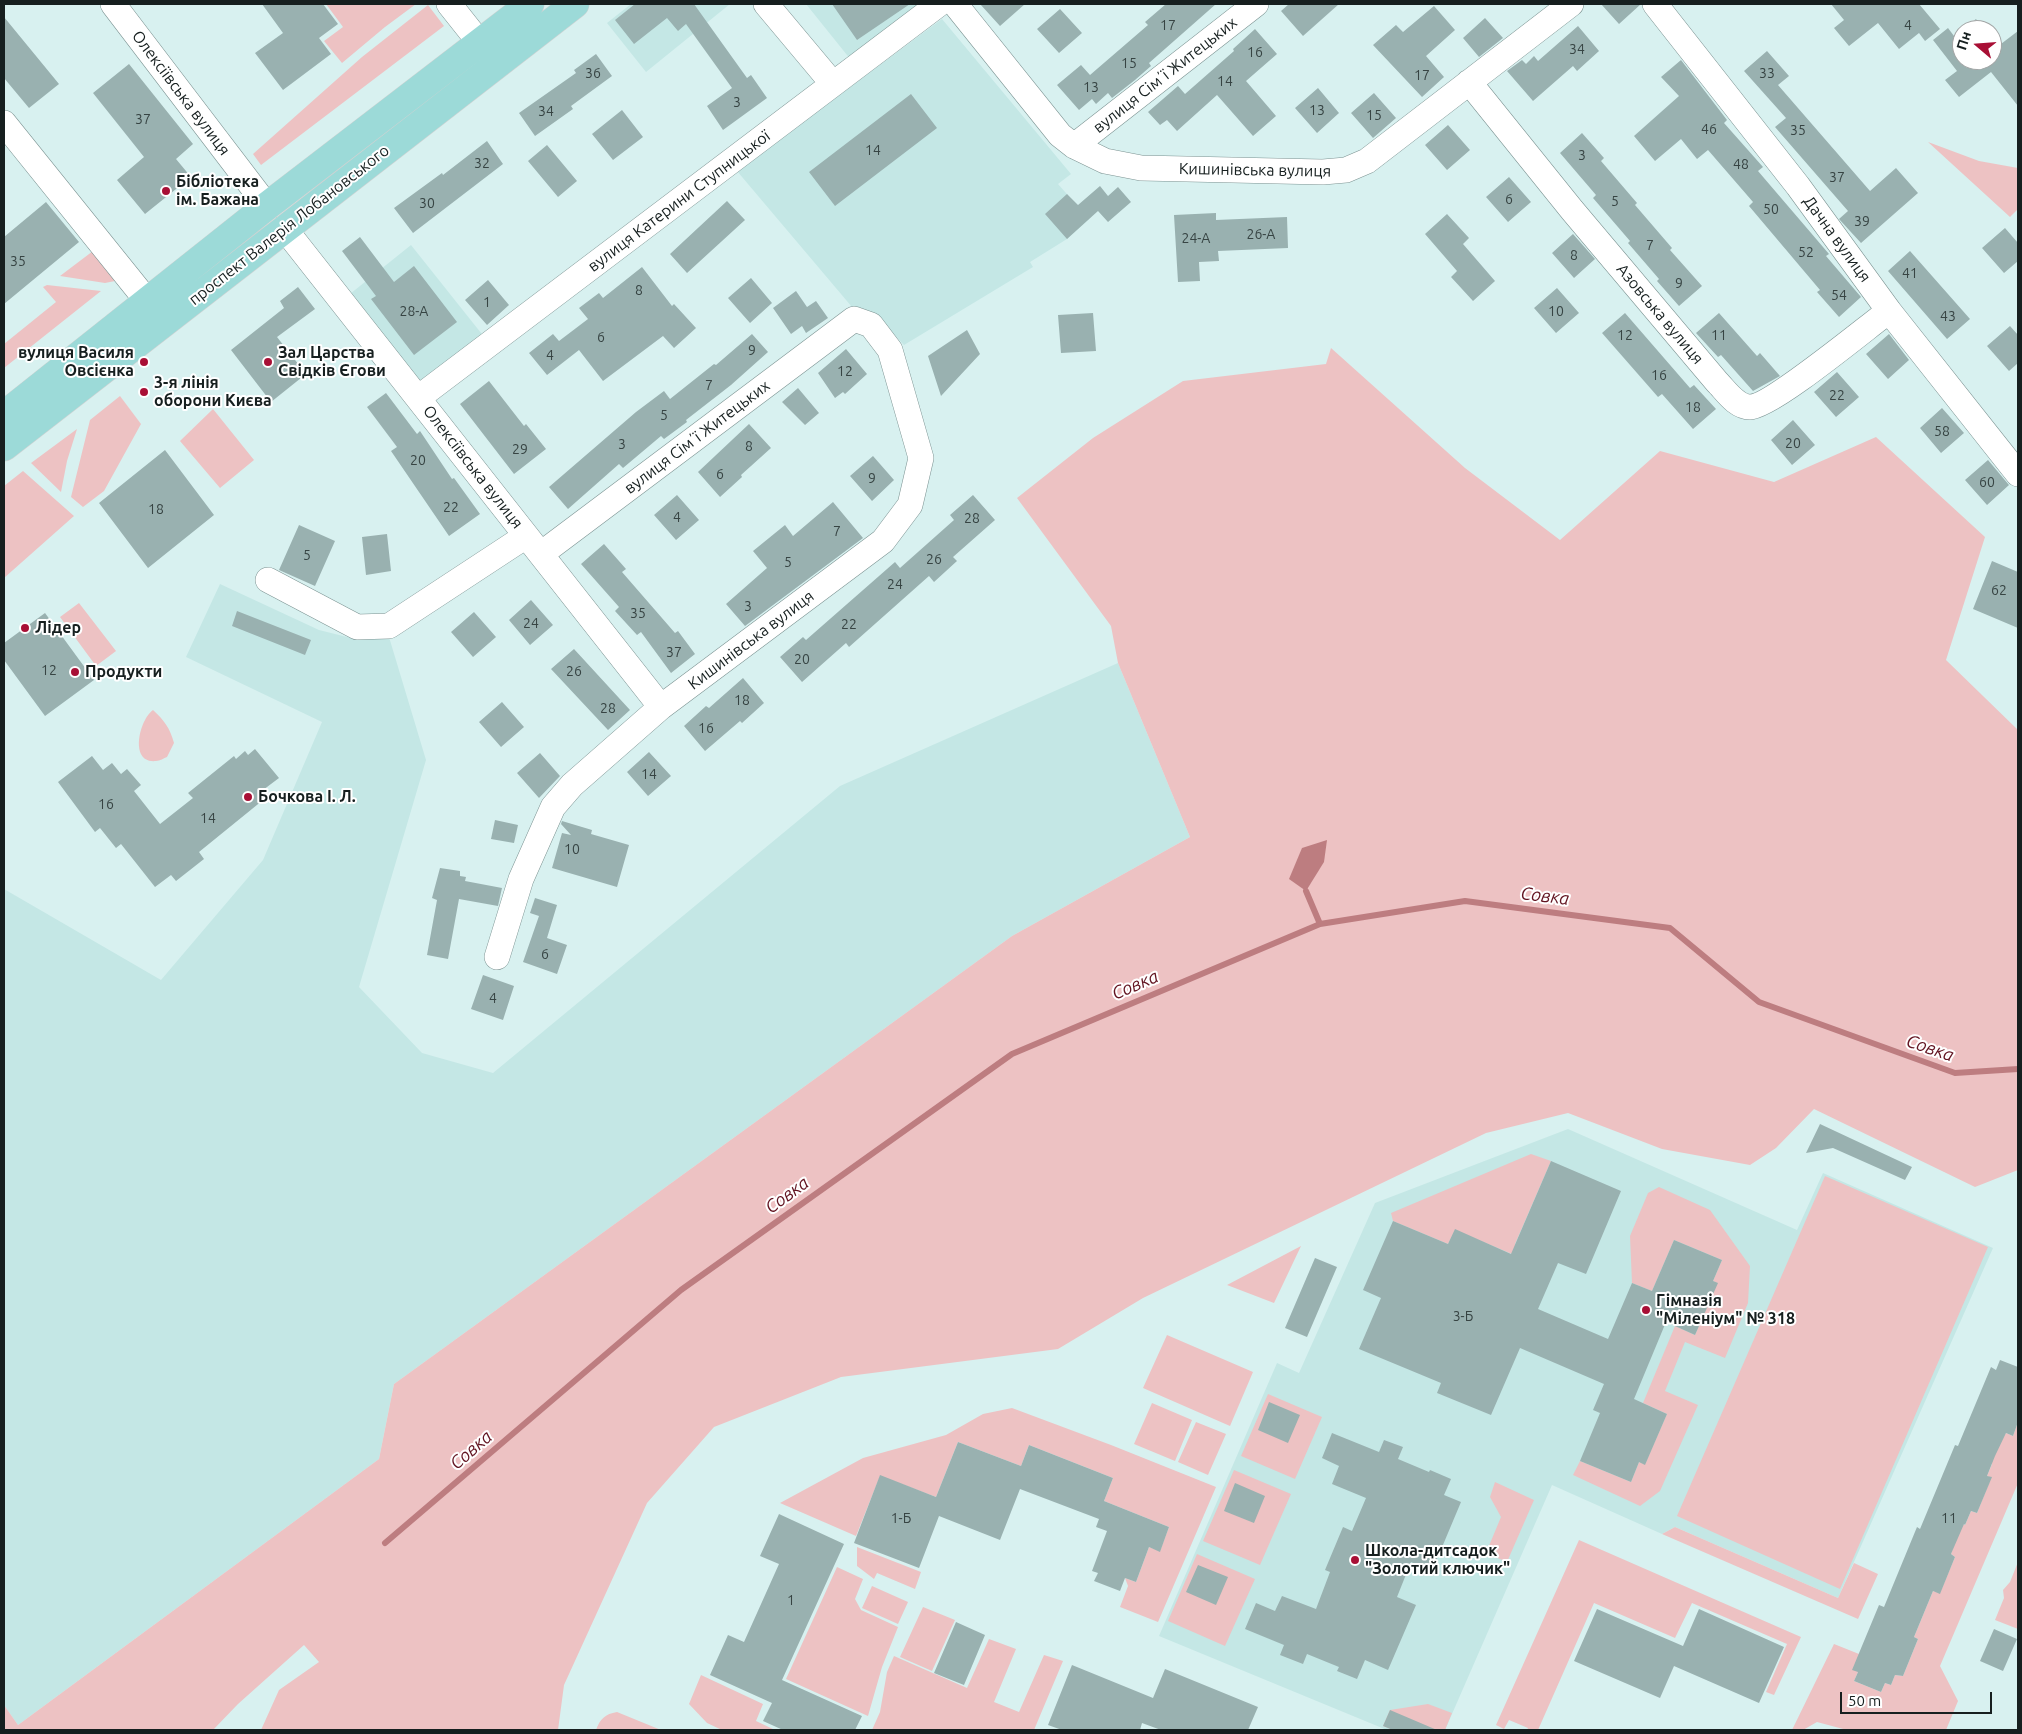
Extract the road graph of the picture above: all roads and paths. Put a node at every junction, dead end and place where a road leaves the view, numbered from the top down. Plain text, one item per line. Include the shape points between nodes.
1 (113, 4) edge
2 (449, 4) edge
3 (530, 4) edge
4 (575, 4) edge
5 (766, 4) edge
6 (939, 4) edge
7 (955, 4) edge
8 (1256, 4) edge
9 (1571, 4) edge
10 (1655, 4) edge
11 (480, 43) junction
12 (1469, 82) junction
13 (833, 84) junction
14 (4, 123) edge
15 (1074, 146) junction
16 (267, 206) junction
17 (284, 228) junction
18 (148, 302) junction
19 (1889, 311) junction
20 (854, 319) joint
21 (418, 398) junction
22 (4, 415) edge
23 (4, 447) edge
24 (2018, 474) edge
25 (534, 545) junction
26 (268, 580) dead end
27 (661, 707) junction
28 (497, 957) dead end

1 - 16 street, Олексіївська вулиця
2 - 11 street
3 - 11 main road, проспект Валерія Лобановського
4 - 17 main road, проспект Валерія Лобановського
5 - 13 street
6 - 13 street, вулиця Катерини Ступницької
7 - 15 street, Кишинівська вулиця via 1060,135
8 - 15 street, вулиця Сімʼї Житецьких
9 - 12 street, Кишинівська вулиця
10 - 19 street, Дачна вулиця via 1798,186
11 - 16 main road, проспект Валерія Лобановського
12 - 15 street, Кишинівська вулиця via 1367,161 1346,170 1141,168 1106,161
12 - 19 street, Азовська вулиця via 1717,382 1742,405 1758,405 1784,390
13 - 21 street, вулиця Катерини Ступницької
14 - 18 street
16 - 18 main road, проспект Валерія Лобановського
17 - 21 street, Олексіївська вулиця
17 - 23 main road, проспект Валерія Лобановського
18 - 22 main road, проспект Валерія Лобановського
19 - 24 street, Дачна вулиця
20 - 25 street, вулиця Сімʼї Житецьких
20 - 27 street, Кишинівська вулиця via 871,325 890,350 921,458 910,505 883,542
21 - 25 street, Олексіївська вулиця
25 - 26 street, вулиця Сімʼї Житецьких via 389,626 357,628
25 - 27 street, Олексіївська вулиця
27 - 28 street, Кишинівська вулиця via 572,784 553,808 522,879

